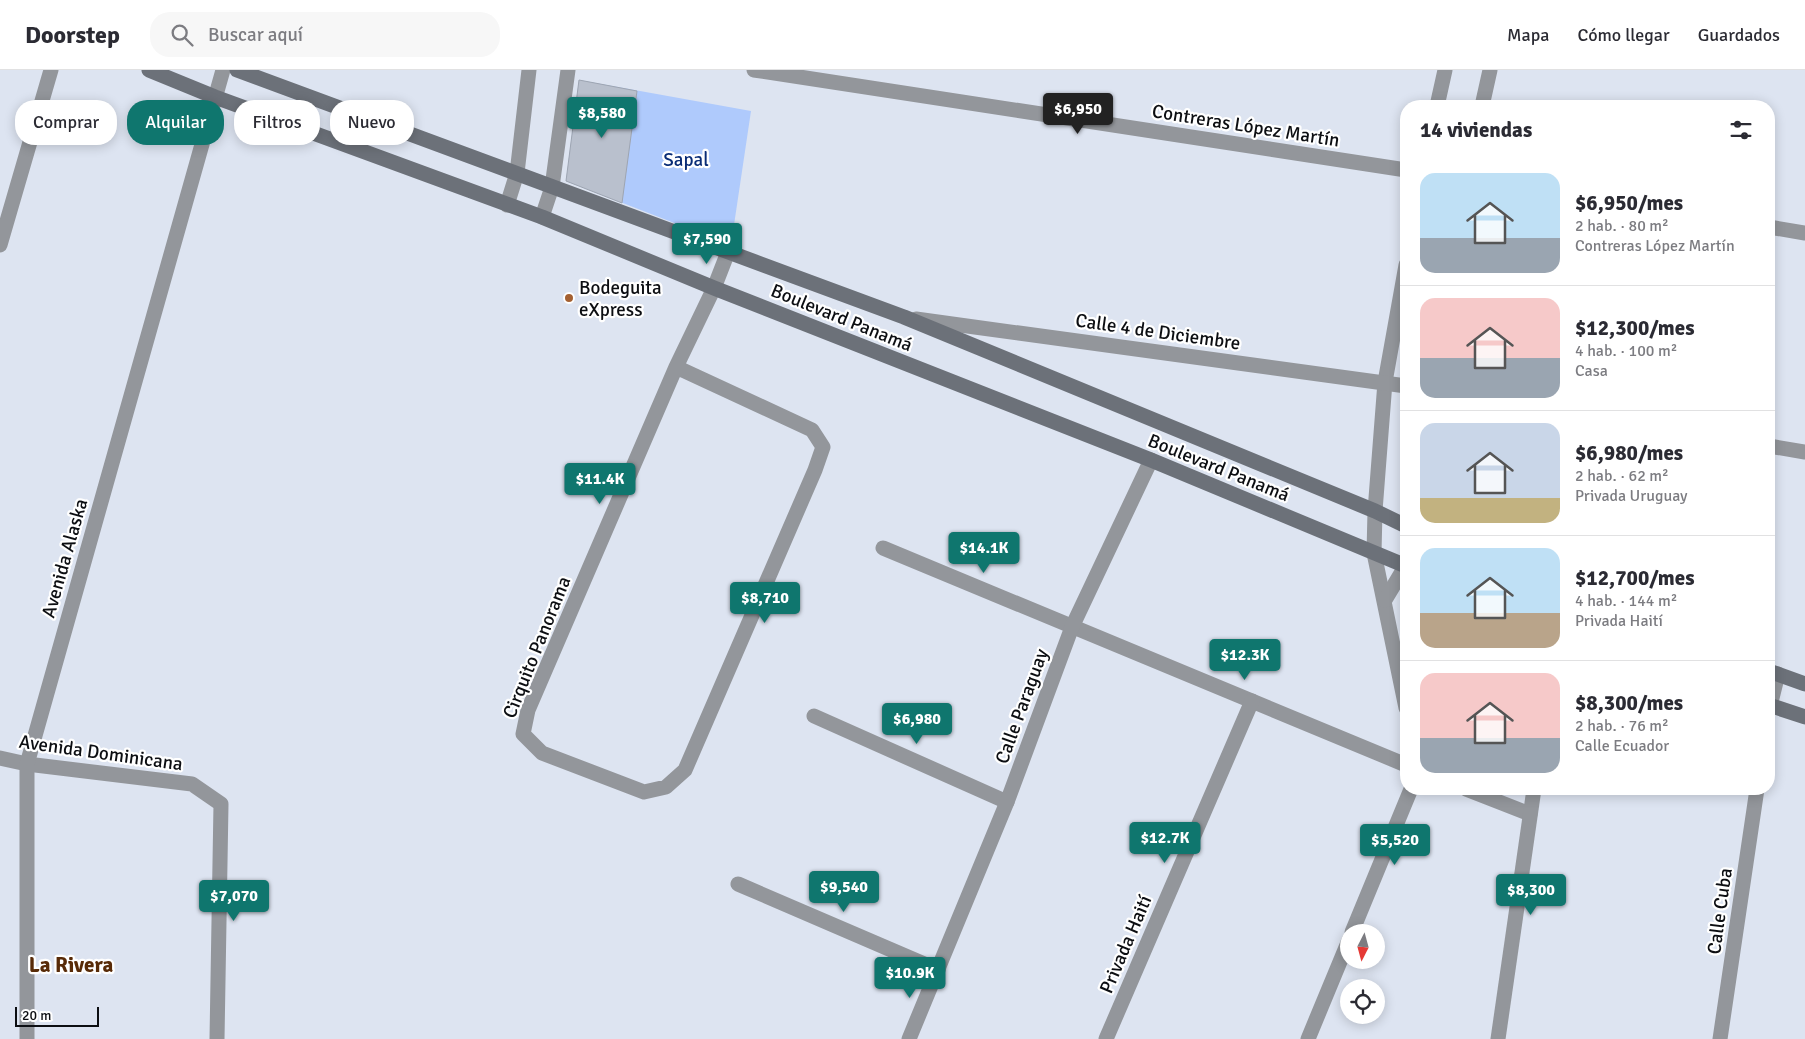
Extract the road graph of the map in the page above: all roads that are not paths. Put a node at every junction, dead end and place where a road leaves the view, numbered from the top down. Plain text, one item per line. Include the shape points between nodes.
1 (52, 70) edge
2 (149, 70) edge
3 (223, 70) edge
4 (237, 70) edge
5 (529, 70) edge
6 (568, 70) edge
7 (754, 70) edge
8 (1445, 70) edge
9 (1490, 70) edge
10 (214, 97) junction
11 (1438, 100) edge
12 (1483, 100) edge
13 (1400, 169) edge
14 (517, 173) junction
15 (552, 187) junction
16 (507, 205) junction
17 (542, 217) junction
18 (1775, 229) edge
19 (1805, 233) edge
20 (0, 245) edge
21 (728, 252) junction
22 (714, 288) junction
23 (1400, 298) edge
24 (904, 317) junction
25 (676, 367) junction
26 (1385, 382) junction
27 (1400, 385) edge
28 (1775, 447) edge
29 (1805, 452) edge
30 (1150, 460) junction
31 (1375, 510) junction
32 (1400, 523) edge
33 (884, 548) dead end
34 (1374, 553) junction
35 (1400, 564) edge
36 (1400, 575) edge
37 (1384, 600) junction
38 (1072, 627) junction
39 (1775, 673) edge
40 (1400, 679) edge
41 (1805, 684) edge
42 (1252, 701) junction
43 (1775, 708) edge
44 (814, 716) dead end
45 (1805, 718) edge
46 (0, 758) edge
47 (1400, 762) edge
48 (27, 764) junction
49 (1409, 795) edge
50 (1481, 795) edge
51 (1533, 795) edge
52 (1756, 795) edge
53 (1007, 802) junction
54 (1530, 814) junction
55 (738, 884) dead end
56 (1355, 924) edge
57 (1340, 962) edge
58 (938, 970) junction
59 (27, 1039) edge
60 (217, 1039) edge
61 (910, 1039) edge
62 (1106, 1039) edge
63 (1308, 1039) edge
64 (1498, 1039) edge
65 (1720, 1039) edge

1 - 20 street
2 - 10 street, Boulevard Panamá
3 - 10 street, Avenida Alaska
4 - 14 street, Boulevard Panamá
5 - 14 street
6 - 15 street
7 - 13 street, Contreras López Martín
8 - 11 street
9 - 12 street
10 - 16 street, Boulevard Panamá
10 - 48 street, Avenida Alaska
14 - 15 street, Boulevard Panamá
14 - 16 street
15 - 17 street
15 - 21 street, Boulevard Panamá
16 - 17 street, Boulevard Panamá
17 - 22 street, Boulevard Panamá
18 - 19 street
21 - 22 street, Cirquito Panorama
21 - 24 street, Boulevard Panamá
22 - 25 street, Cirquito Panorama
22 - 30 street, Boulevard Panamá
23 - 26 street
24 - 26 street, Calle 4 de Diciembre
24 - 31 street, Boulevard Panamá
25 - 25 street, Cirquito Panorama via 528,710 523,734 542,753 644,792 666,787 685,770 823,447 812,430
26 - 27 street, Calle 4 de Diciembre
26 - 31 street
28 - 29 street
30 - 34 street, Boulevard Panamá
30 - 38 street, Calle Paraguay
31 - 32 street, Boulevard Panamá
31 - 34 street
33 - 38 street
34 - 35 street, Boulevard Panamá
34 - 37 street
36 - 37 street
37 - 40 street
38 - 42 street
38 - 53 street, Calle Paraguay
39 - 41 street
42 - 47 street
42 - 62 street, Privada Haití
43 - 45 street
44 - 53 street
46 - 48 street, Avenida Dominicana
48 - 59 street, Avenida Alaska
48 - 60 street, Avenida Dominicana via 192,784 221,804
49 - 56 street
50 - 54 street
51 - 54 street
52 - 65 street, Calle Cuba
53 - 58 street, Calle Paraguay
54 - 64 street
55 - 58 street
57 - 63 street
58 - 61 street, Calle Paraguay

